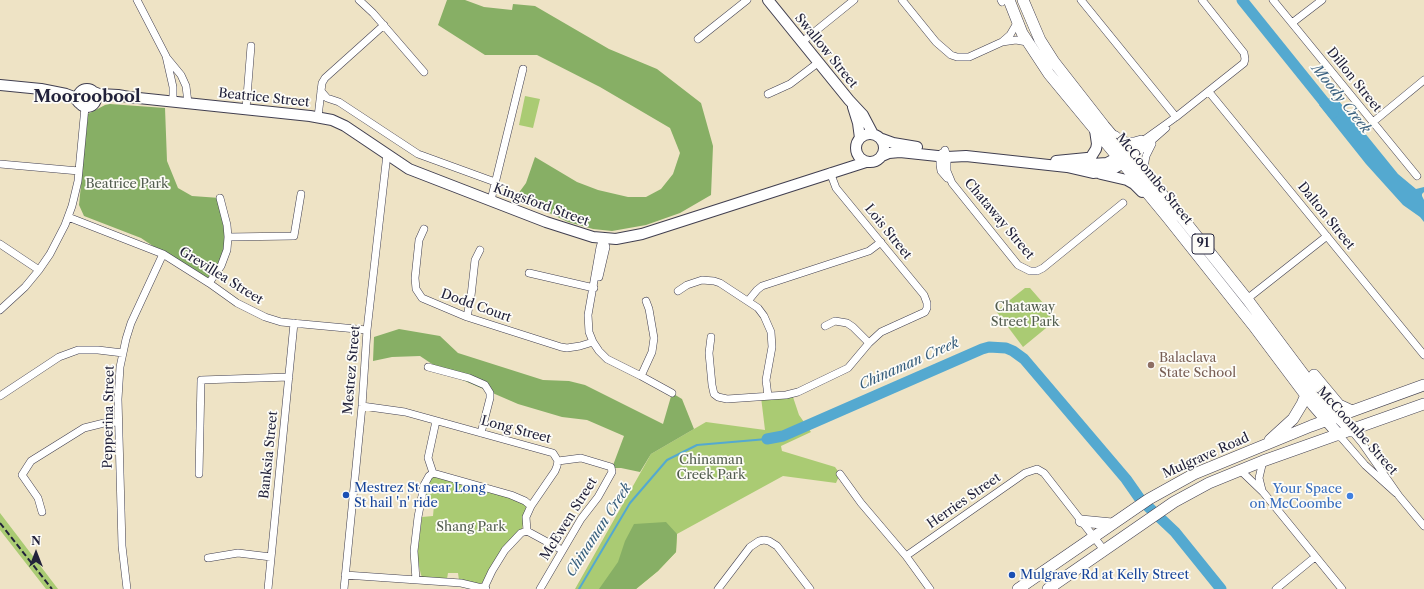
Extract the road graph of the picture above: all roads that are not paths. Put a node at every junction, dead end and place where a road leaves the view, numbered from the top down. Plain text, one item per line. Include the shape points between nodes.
1 (137, 0) edge
2 (359, 0) edge
3 (747, 0) edge
4 (768, 0) edge
5 (854, 0) edge
6 (902, 0) edge
7 (1022, 0) edge
8 (1081, 0) edge
9 (1202, 0) edge
10 (1273, 0) edge
11 (1322, 0) edge
12 (1004, 1) edge
13 (1017, 23) junction
14 (1292, 23) junction
15 (384, 25) junction
16 (698, 39) dead end
17 (802, 42) junction
18 (1002, 42) junction
19 (1027, 42) junction
20 (251, 46) dead end
21 (166, 56) junction
22 (819, 62) junction
23 (523, 69) dead end
24 (424, 72) dead end
25 (1424, 80) edge
26 (0, 85) edge
27 (41, 89) junction
28 (81, 91) junction
29 (321, 91) junction
30 (94, 92) junction
31 (1209, 92) junction
32 (768, 94) dead end
33 (129, 97) junction
34 (849, 100) junction
35 (173, 102) junction
36 (188, 103) junction
37 (86, 105) junction
38 (246, 109) junction
39 (318, 117) junction
40 (1176, 117) junction
41 (1373, 122) junction
42 (1100, 128) junction
43 (1160, 135) junction
44 (878, 136) junction
45 (1146, 138) junction
46 (858, 142) junction
47 (387, 154) junction
48 (944, 154) junction
49 (882, 156) junction
50 (1125, 158) junction
51 (866, 162) junction
52 (1032, 163) junction
53 (0, 164) edge
54 (1067, 167) junction
55 (79, 171) junction
56 (830, 172) junction
57 (1093, 173) junction
58 (1143, 173) junction
59 (1417, 176) dead end
60 (495, 182) junction
61 (301, 194) dead end
62 (220, 198) dead end
63 (491, 200) junction
64 (1122, 203) dead end
65 (68, 217) junction
66 (1168, 218) junction
67 (424, 229) dead end
68 (1327, 236) junction
69 (228, 237) junction
70 (603, 238) junction
71 (881, 242) junction
72 (0, 244) edge
73 (480, 250) dead end
74 (163, 254) junction
75 (39, 270) junction
76 (529, 273) dead end
77 (209, 283) junction
78 (594, 288) junction
79 (678, 291) dead end
80 (1247, 299) junction
81 (646, 301) dead end
82 (748, 301) junction
83 (0, 310) edge
84 (467, 317) junction
85 (294, 323) junction
86 (825, 326) dead end
87 (367, 330) junction
88 (711, 337) dead end
89 (593, 342) junction
90 (869, 343) junction
91 (122, 353) junction
92 (1424, 355) edge
93 (1294, 359) junction
94 (428, 367) dead end
95 (641, 376) junction
96 (289, 377) junction
97 (1424, 385) edge
98 (672, 394) dead end
99 (1306, 395) junction
100 (0, 396) edge
101 (768, 396) junction
102 (1424, 404) edge
103 (362, 406) junction
104 (1352, 412) junction
105 (1338, 416) junction
106 (436, 421) junction
107 (1327, 421) junction
108 (118, 422) junction
109 (1352, 430) junction
110 (481, 433) junction
111 (1339, 435) junction
112 (1263, 446) junction
113 (558, 460) junction
114 (1263, 462) junction
115 (1240, 470) junction
116 (433, 473) junction
117 (199, 474) dead end
118 (840, 474) dead end
119 (1263, 492) junction
120 (1399, 496) junction
121 (531, 506) junction
122 (42, 512) dead end
123 (1081, 521) junction
124 (1112, 524) junction
125 (1424, 526) edge
126 (527, 531) junction
127 (1093, 536) junction
128 (562, 550) junction
129 (1104, 550) junction
130 (906, 556) junction
131 (1315, 557) junction
132 (208, 558) dead end
133 (272, 558) junction
134 (344, 575) junction
135 (416, 580) junction
136 (444, 585) edge
137 (127, 589) edge
138 (268, 589) edge
139 (344, 589) edge
140 (485, 589) edge
141 (540, 589) edge
142 (718, 589) edge
143 (810, 589) edge
144 (930, 589) edge
145 (1018, 589) edge
146 (1048, 589) edge
147 (1276, 589) edge
148 (1342, 589) edge

1 - 21 street
2 - 15 street
3 - 16 street
4 - 17 street, Swallow Street
5 - 17 street
6 - 18 street via 936,42 957,58 969,57
7 - 42 main road, McCoombe Street / 91 via 1043,46
8 - 40 street
9 - 31 street via 1244,52 1245,59 1242,66
10 - 14 street, Dillon Street
11 - 14 street
12 - 13 main road, McCoombe Street / 91
13 - 18 street
13 - 19 main road, McCoombe Street / 91
14 - 41 street, Dillon Street
15 - 24 street
15 - 29 street via 330,73 322,84
17 - 22 street, Swallow Street
18 - 19 street
19 - 42 main road, McCoombe Street / 91 via 1049,74
20 - 38 street
21 - 35 street via 174,87
21 - 36 street via 186,86
22 - 32 street via 790,84
22 - 34 street, Swallow Street
23 - 60 street
25 - 41 street
26 - 27 street
27 - 28 street
27 - 37 street via 70,95
28 - 30 street via 89,89
28 - 37 street via 78,96
29 - 39 street
29 - 60 street, Kingsford Street via 327,98 339,102 418,154
30 - 33 street, Beatrice Street
30 - 37 street via 96,100
31 - 40 street
31 - 68 street, Dalton Street
33 - 35 street, Beatrice Street
33 - 37 street, Beatrice Street
34 - 44 street, Swallow Street via 863,114
34 - 46 street, Swallow Street via 858,123
35 - 36 street, Beatrice Street
36 - 38 street, Beatrice Street
37 - 55 street
38 - 39 street, Beatrice Street
39 - 47 street, Beatrice Street via 345,126
40 - 43 street
40 - 45 street
41 - 59 street, Dillon Street
42 - 45 street via 1122,140
42 - 50 main road, McCoombe Street / 91
42 - 52 street via 1098,144 1091,157
43 - 50 street
43 - 58 street via 1147,152
44 - 46 street via 864,135
44 - 48 street via 902,145
44 - 49 street via 885,148
45 - 50 street
46 - 51 street via 858,156
46 - 56 street, Kingsford Street via 848,162
47 - 63 street, Kingsford Street via 409,169
47 - 87 street, Mestrez Street
48 - 49 street via 897,152
48 - 52 street
48 - 64 street, Chataway Street via 952,183 1018,265 1030,271 1042,268
49 - 51 street via 875,162
50 - 54 street via 1102,165
50 - 57 street via 1109,171
50 - 58 main road, McCoombe Street / 91
50 - 66 main road, McCoombe Street / 91
51 - 56 street, Kingsford Street
52 - 54 street
53 - 55 street
54 - 57 street
55 - 65 street
56 - 70 street, Kingsford Street via 642,234 616,239
56 - 71 street, Lois Street via 836,188
57 - 66 street via 1131,182
58 - 80 main road, McCoombe Street / 91
60 - 63 street
61 - 69 street via 294,236
62 - 69 street
63 - 70 street, Kingsford Street via 581,234
65 - 74 street, Grevillea Street
65 - 75 street
66 - 99 main road, McCoombe Street / 91
67 - 84 street, Dodd Court via 419,240 416,289 425,300
68 - 80 street
68 - 92 street, Dalton Street
69 - 77 street via 224,258
70 - 78 street via 606,248
71 - 82 street via 869,251 762,286
71 - 90 street, Lois Street via 924,295 927,308 920,315 881,332
72 - 75 street
73 - 84 street via 475,260 472,296
74 - 77 street, Grevillea Street
74 - 91 street, Pepperina Street via 131,323
75 - 83 street
76 - 78 street
77 - 85 street, Grevillea Street via 251,311 281,322
78 - 89 street via 588,321
79 - 82 street via 702,280 714,281
80 - 93 main road, McCoombe Street / 91
81 - 95 street via 654,338 652,352
82 - 101 street via 761,312 771,332 772,347 766,380
84 - 89 street, Dodd Court via 561,347
85 - 87 street, Grevillea Street
85 - 96 street, Banksia Street
86 - 90 street via 835,321 847,324
87 - 103 street, Mestrez Street
88 - 101 street via 709,353 714,394 727,400
89 - 95 street via 607,359
90 - 101 street via 853,363 839,373 798,392
91 - 100 street via 78,350 59,357
91 - 108 street, Pepperina Street
93 - 104 main road via 1306,365 1339,405
93 - 105 main road, McCoombe Street / 91
94 - 110 street via 485,385 490,398
95 - 98 street
96 - 117 street via 201,380
96 - 133 street, Banksia Street
97 - 104 main road, Mulgrave Road
99 - 107 main road, McCoombe Street / 91
99 - 112 main road via 1292,419
102 - 109 main road, Mulgrave Road
103 - 106 street, Long Street via 396,410
103 - 134 street, Mestrez Street
104 - 105 main road, Mulgrave Road
105 - 107 main road, Mulgrave Road
105 - 109 main road, McCoombe Street / 91
106 - 110 street, Long Street
106 - 116 street via 428,458
107 - 111 main road, McCoombe Street / 91
107 - 112 main road, Mulgrave Road
108 - 122 street via 84,428 31,461 22,475 38,498
108 - 137 street, Pepperina Street via 122,546
109 - 111 main road, Mulgrave Road
109 - 120 street, McCoombe Street
110 - 113 street, Long Street via 548,450 553,452
111 - 114 main road, Mulgrave Road
111 - 120 street, McCoombe Street via 1365,465
112 - 124 main road, Mulgrave Road via 1194,474 1149,499
113 - 121 street, Long Street via 555,471
113 - 128 street, McEwen Street via 581,458 612,469 598,497
114 - 115 main road, Mulgrave Road
114 - 119 street via 1259,478
115 - 119 street
115 - 129 main road, Mulgrave Road via 1197,489
116 - 121 street via 511,495
116 - 135 street via 424,485 419,512 414,551
118 - 130 street
119 - 131 street
120 - 125 street, McCoombe Street
121 - 126 street, Long Street via 526,517
123 - 124 main road
123 - 127 street
123 - 130 street, Herries Street via 1044,473 1037,469 1025,473
124 - 127 main road, Mulgrave Road
126 - 128 street
126 - 140 street via 516,537 502,554 488,578
127 - 129 street
127 - 145 main road, Mulgrave Road
128 - 141 street, McEwen Street
129 - 146 main road, Mulgrave Road
130 - 144 street
131 - 147 street
131 - 148 street
132 - 133 street via 238,553
133 - 138 street, Banksia Street
134 - 135 street
134 - 139 street, Mestrez Street
135 - 136 street
136 - 140 street via 460,583
142 - 143 street via 750,547 764,540 777,546

